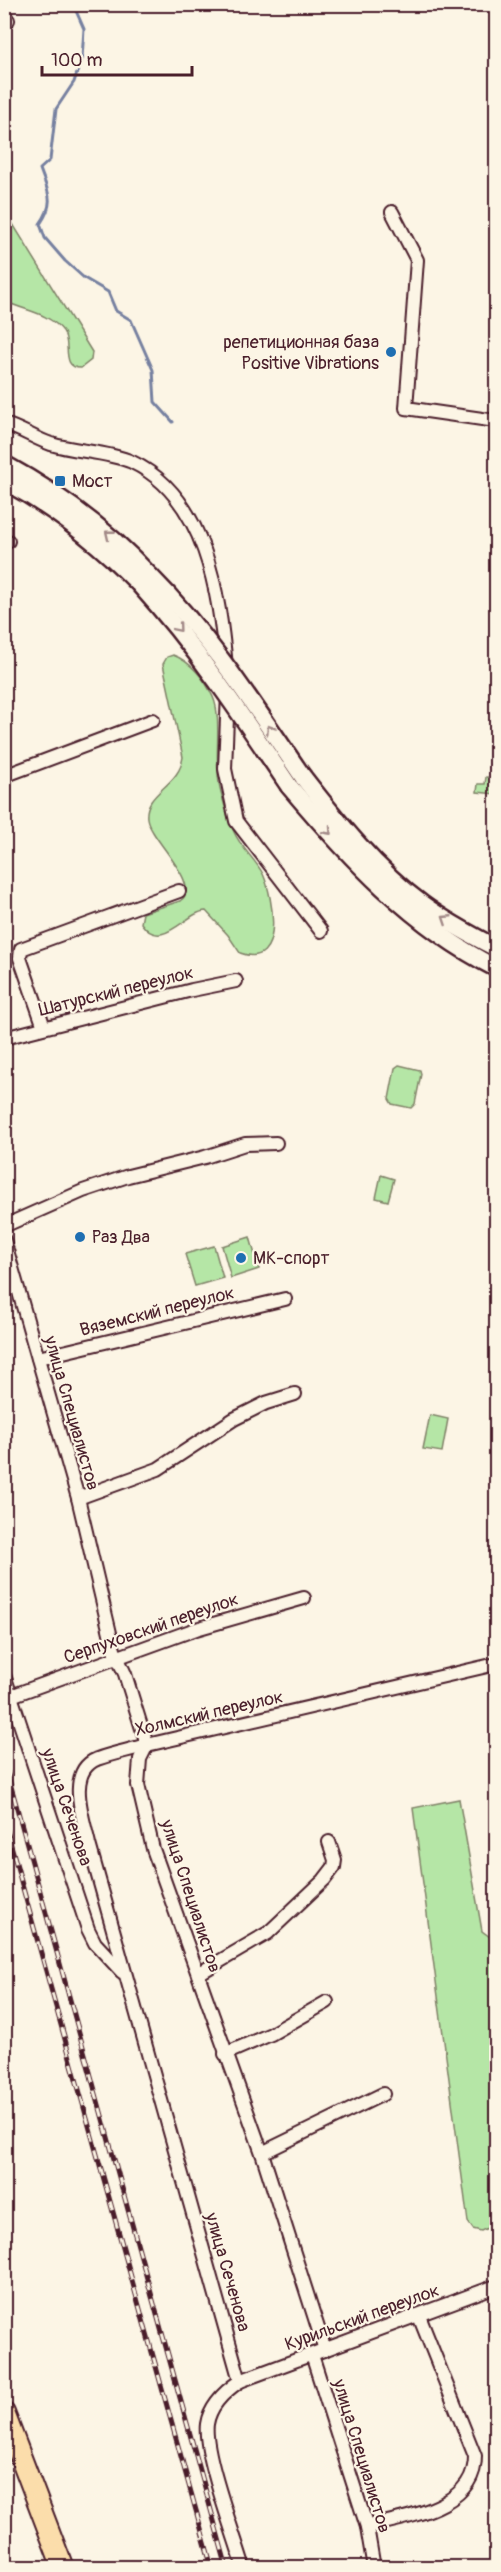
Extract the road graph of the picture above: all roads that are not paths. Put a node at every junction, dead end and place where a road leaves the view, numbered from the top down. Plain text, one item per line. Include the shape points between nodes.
1 (392, 212) dead end
2 (496, 421) edge
3 (4, 424) edge
4 (4, 464) edge
5 (4, 481) edge
6 (144, 580) junction
7 (153, 720) dead end
8 (4, 776) edge
9 (296, 782) junction
10 (179, 891) dead end
11 (321, 931) dead end
12 (496, 948) edge
13 (496, 968) edge
14 (236, 981) dead end
15 (44, 1027) junction
16 (4, 1038) edge
17 (276, 1143) dead end
18 (4, 1226) edge
19 (4, 1240) edge
20 (285, 1299) dead end
21 (38, 1358) junction
22 (295, 1394) dead end
23 (78, 1498) junction
24 (304, 1598) dead end
25 (117, 1659) junction
26 (496, 1664) edge
27 (4, 1675) edge
28 (11, 1696) junction
29 (147, 1745) junction
30 (79, 1780) joint
31 (328, 1842) dead end
32 (198, 1974) junction
33 (125, 1976) junction
34 (327, 2002) dead end
35 (225, 2054) junction
36 (383, 2094) dead end
37 (262, 2153) junction
38 (496, 2286) edge
39 (418, 2316) junction
40 (325, 2350) junction
41 (312, 2355) junction
42 (240, 2381) junction
43 (4, 2413) edge
44 (367, 2527) junction
45 (63, 2568) edge
46 (244, 2568) edge
47 (374, 2568) edge

1 - 2 street via 417,260 406,408
3 - 11 street via 52,445 96,451 132,462 157,478 173,495 197,533 211,572 222,634 228,690 225,769 236,820
6 -> 4 main road via 122,545 59,496
5 - 6 main road via 51,509
6 - 9 main road, bridge
7 - 8 street
12 -> 9 main road via 420,903
9 -> 13 main road via 349,854 411,914
10 - 15 street via 21,949 20,958
14 - 15 street, Шатурский переулок
15 - 16 street, Шатурский переулок
17 - 18 street via 245,1144 128,1176
19 - 21 street, улица Специалистов
20 - 21 street, Вяземский переулок
21 - 23 street, улица Специалистов
22 - 23 street via 234,1419 158,1469
23 - 25 street, улица Специалистов
24 - 25 street, Серпуховский переулок via 196,1629
25 - 28 street, Серпуховский переулок
25 - 29 street, улица Специалистов
26 - 29 street, Холмский переулок
27 - 28 street, улица Сеченова
28 - 33 street, улица Сеченова via 88,1929
29 - 30 street, Холмский переулок via 95,1760
29 - 32 street, улица Специалистов via 140,1759 138,1785 160,1871
30 - 33 street, улица Сеченова via 89,1844
31 - 32 street via 335,1860 324,1880 268,1933
32 - 35 street, улица Специалистов
33 - 42 street, улица Сеченова
34 - 35 street via 271,2034
35 - 37 street, улица Специалистов
36 - 37 street
37 - 40 street, улица Специалистов
38 - 39 street, Курильский переулок
39 - 40 street, Курильский переулок
39 - 44 street via 475,2456 475,2468 464,2486 442,2506
40 - 41 street, Курильский переулок
41 - 42 street, Курильский переулок
41 - 44 street, улица Специалистов
42 - 46 street via 220,2396 210,2412 206,2432
43 - 45 highway
44 - 47 street, улица Специалистов

